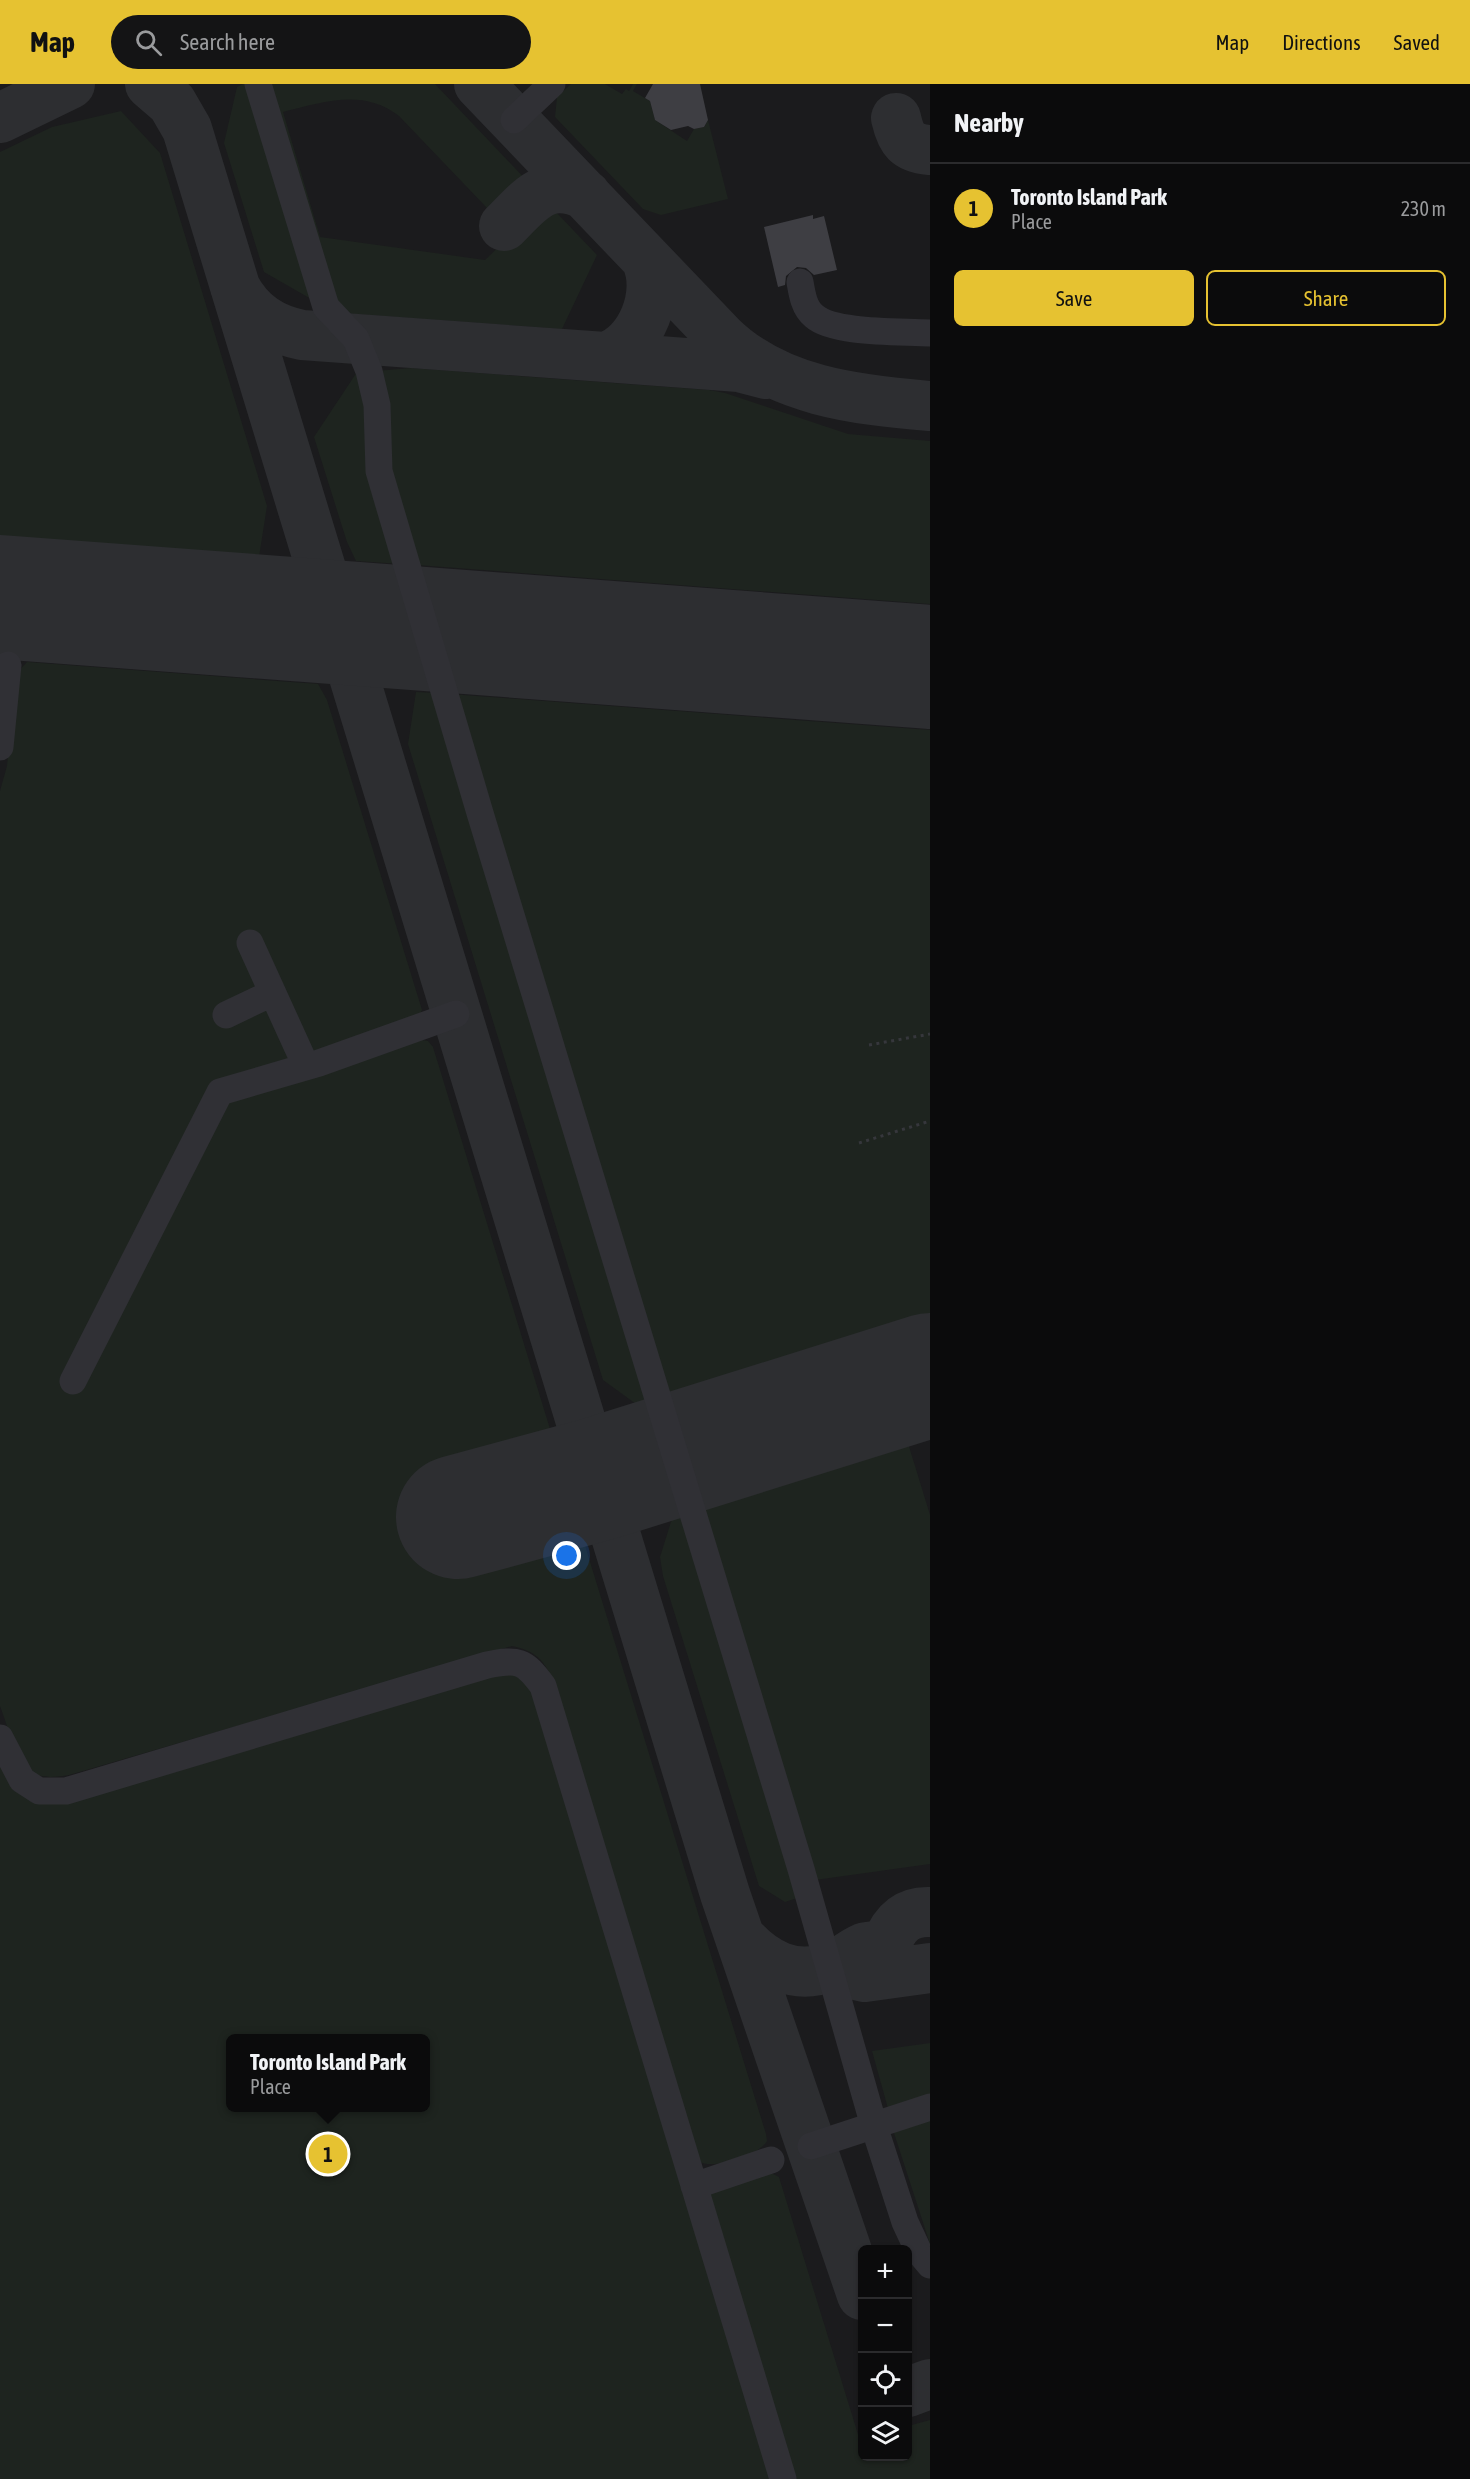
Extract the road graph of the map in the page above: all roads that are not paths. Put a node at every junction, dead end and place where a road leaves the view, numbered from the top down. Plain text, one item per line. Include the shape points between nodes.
1 (258, 84) edge
2 (552, 84) edge
3 (514, 120) dead end
4 (800, 282) dead end
5 (930, 333) edge
6 (8, 665) dead end
7 (0, 747) edge
8 (249, 943) dead end
9 (272, 993) junction
10 (456, 1014) dead end
11 (226, 1016) dead end
12 (306, 1066) junction
13 (73, 1381) dead end
14 (0, 1738) edge
15 (930, 2107) edge
16 (873, 2126) junction
17 (812, 2146) dead end
18 (771, 2160) dead end
19 (694, 2186) junction
20 (930, 2265) edge
21 (783, 2479) edge

1 - 16 lane via 326,307 356,339 369,371 377,405 379,471 801,1869
2 - 3 lane
4 - 5 lane via 805,304 822,322
6 - 7 lane
8 - 9 lane
9 - 11 lane
9 - 12 lane
10 - 12 lane
12 - 13 lane via 220,1092
14 - 19 lane via 22,1780 39,1791 66,1791 487,1665 511,1660 529,1667 543,1686
15 - 16 lane
16 - 17 lane
16 - 20 lane via 905,2222
18 - 19 lane
19 - 21 lane

